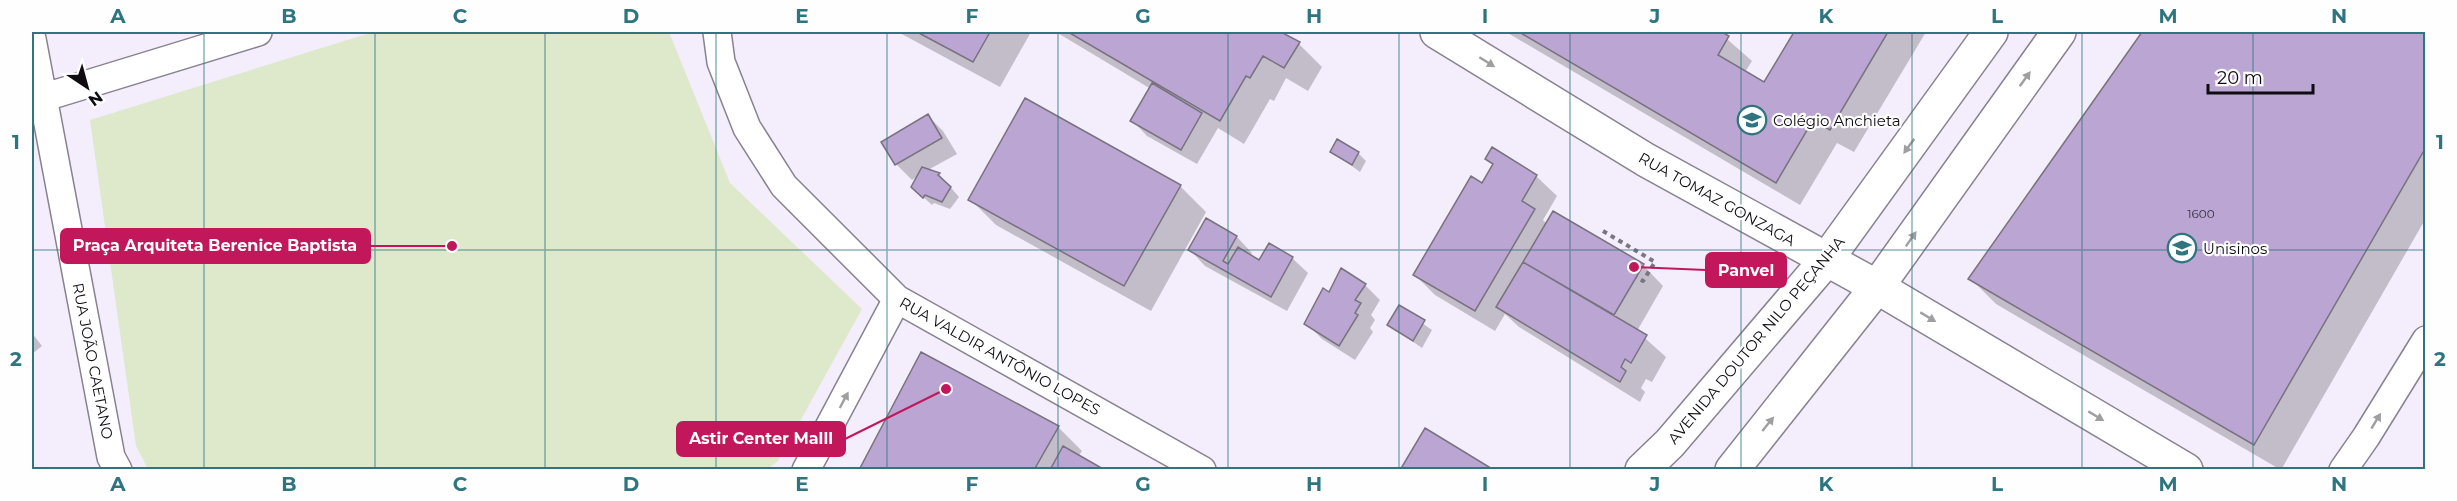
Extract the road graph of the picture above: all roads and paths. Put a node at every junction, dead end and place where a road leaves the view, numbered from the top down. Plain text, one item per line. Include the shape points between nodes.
1 (258, 32) edge
2 (717, 32) edge
3 (1437, 32) edge
4 (1991, 32) edge
5 (2059, 32) edge
6 (32, 39) edge
7 (42, 98) junction
8 (1603, 231) dead end
9 (1827, 259) junction
10 (1636, 277) dead end
11 (1878, 287) junction
12 (897, 299) junction
13 (2426, 340) edge
14 (118, 470) edge
15 (806, 470) edge
16 (1202, 470) edge
17 (1642, 470) edge
18 (1732, 470) edge
19 (2186, 470) edge
20 (2343, 470) edge

1 - 7 street
2 - 12 street, RUA VALDIR ANTÔNIO LOPES via 721,62 747,129 784,186
3 -> 9 main road, RUA TOMAZ GONZAGA via 1646,160
4 -> 9 main road, AVENIDA DOUTOR NILO PEÇANHA
11 -> 5 main road
6 - 7 street, RUA JOÃO CAETANO
7 - 14 street, RUA JOÃO CAETANO via 111,457
8 - 10 path via 1655,262 1643,281
9 - 11 main road, RUA TOMAZ GONZAGA
9 - 17 main road, AVENIDA DOUTOR NILO PEÇANHA
18 -> 11 main road
11 -> 19 main road, RUA TOMAZ GONZAGA
15 -> 12 street
12 - 16 street, RUA VALDIR ANTÔNIO LOPES
20 -> 13 street

